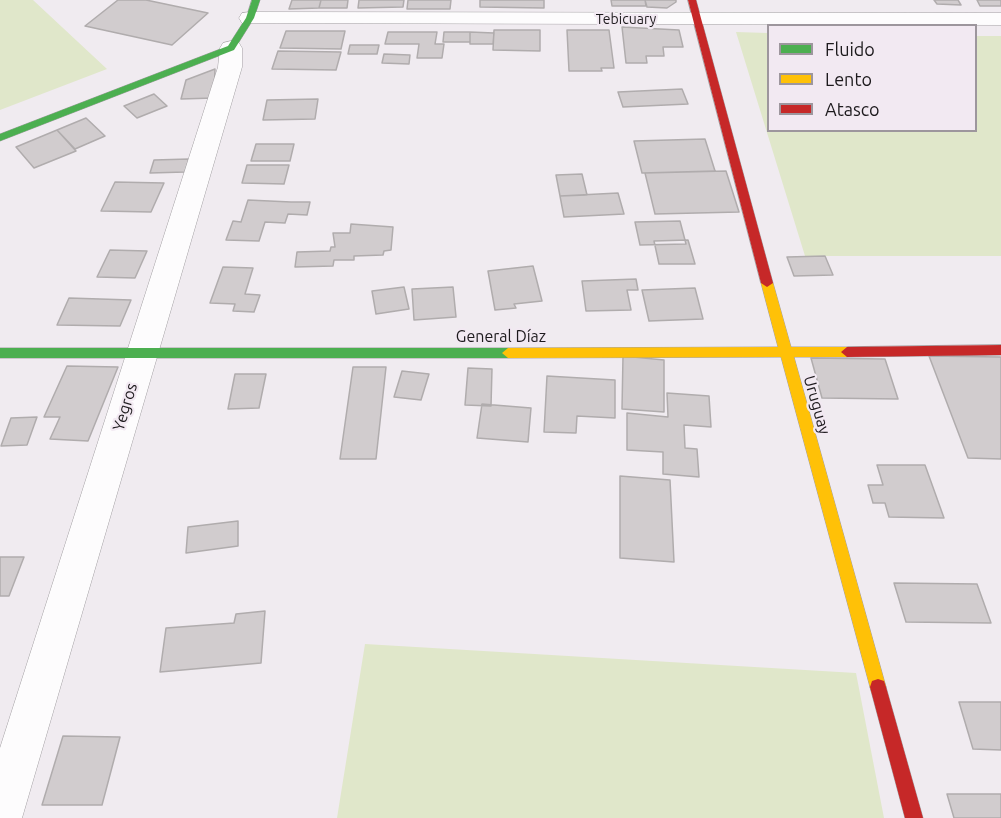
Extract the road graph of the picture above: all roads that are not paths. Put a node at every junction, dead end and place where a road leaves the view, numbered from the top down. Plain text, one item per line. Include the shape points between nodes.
1 (253, 9) edge
2 (694, 10) edge
3 (1001, 19) edge
4 (231, 48) junction
5 (0, 138) edge
6 (1001, 350) edge
7 (0, 353) edge
8 (142, 353) junction
9 (785, 353) junction
10 (0, 818) edge
11 (914, 818) edge

1 - 2 street, Tebicuary
1 - 4 street, Yegros
2 - 3 street, Tebicuary
2 - 9 street, Uruguay
4 - 5 street
4 - 8 street, Yegros via 230,67
6 - 9 street, General Díaz
7 - 8 street, General Díaz
8 - 9 street, General Díaz
8 - 10 street, Yegros
9 - 11 street, Uruguay

